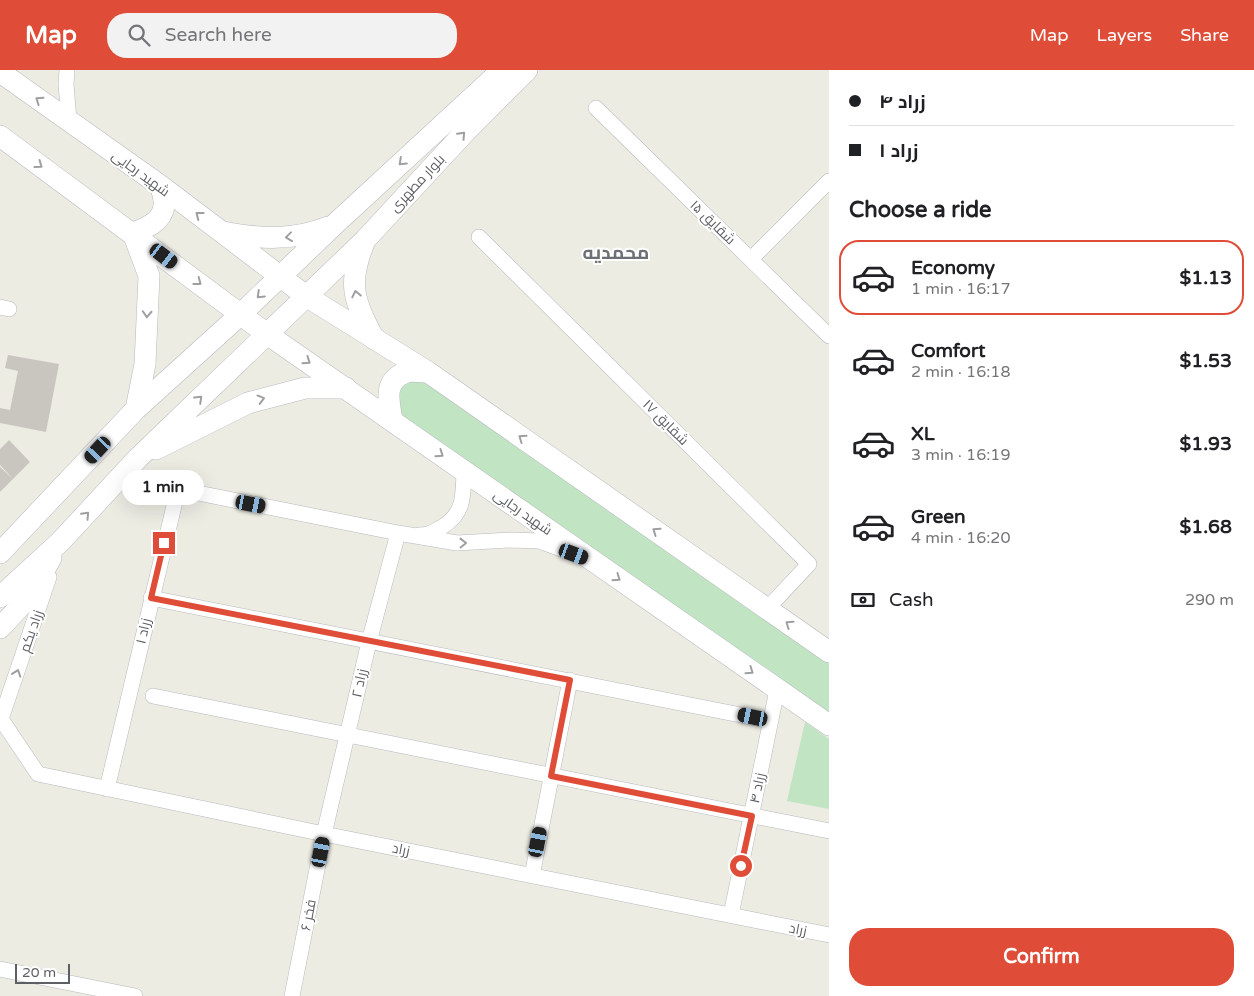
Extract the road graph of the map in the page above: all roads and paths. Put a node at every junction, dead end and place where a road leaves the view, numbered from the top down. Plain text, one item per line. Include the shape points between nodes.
1 (67, 70) edge
2 (502, 70) edge
3 (527, 70) edge
4 (0, 72) edge
5 (596, 108) dead end
6 (69, 121) junction
7 (0, 136) edge
8 (829, 181) edge
9 (161, 186) junction
10 (335, 224) junction
11 (220, 232) junction
12 (133, 234) junction
13 (479, 236) dead end
14 (365, 240) junction
15 (751, 259) junction
16 (280, 276) junction
17 (306, 296) junction
18 (241, 314) junction
19 (267, 334) junction
20 (829, 336) edge
21 (374, 339) junction
22 (428, 372) junction
23 (346, 388) junction
24 (136, 409) junction
25 (392, 420) junction
26 (138, 458) junction
27 (464, 470) junction
28 (35, 517) junction
29 (398, 533) junction
30 (0, 537) edge
31 (60, 542) junction
32 (0, 553) edge
33 (592, 560) junction
34 (0, 597) edge
35 (151, 598) junction
36 (767, 608) junction
37 (0, 628) edge
38 (368, 642) junction
39 (829, 652) edge
40 (570, 680) junction
41 (777, 690) junction
42 (153, 696) dead end
43 (1, 719) edge
44 (771, 721) junction
45 (829, 726) edge
46 (348, 736) junction
47 (551, 776) junction
48 (107, 789) junction
49 (752, 816) junction
50 (829, 831) edge
51 (324, 834) junction
52 (532, 876) junction
53 (731, 916) junction
54 (829, 935) edge
55 (0, 969) edge
56 (136, 996) edge
57 (292, 996) edge

1 - 6 street
2 -> 10 main road, بلوار مطهری
14 -> 3 main road, بلوار مطهری
6 -> 4 main road, شهید رجایی
5 - 15 street, شقایق ۱۵
6 - 9 main road, شهید رجایی
7 -> 12 main road
8 - 15 street
11 -> 9 main road, شهید رجایی
9 - 12 main road via 164,206 158,219
10 -> 11 main road via 279,238
10 - 16 main road, بلوار مطهری
11 - 16 main road, شهید رجایی
12 -> 18 main road
12 -> 24 main road via 149,276 145,364
13 - 36 street, شقایق ۱۷ via 809,564
14 - 17 main road, بلوار مطهری
21 -> 14 main road via 361,314 354,289 356,264
15 - 20 street, شقایق ۱۵
16 - 17 main road, شهید رجایی
16 -> 18 main road, بلوار مطهری
17 - 19 main road, بلوار مطهری
17 - 21 main road
18 - 19 main road, شهید رجایی
18 - 24 main road, بلوار مطهری
19 -> 23 main road, شهید رجایی
26 -> 19 main road, بلوار مطهری
21 - 22 main road
22 - 25 main road via 405,372 392,381 387,396
36 -> 22 main road
23 - 25 main road, شهید رجایی
26 -> 23 main road via 248,403 305,388
24 - 28 main road, بلوار مطهری
25 -> 27 main road, شهید رجایی
31 -> 26 main road, بلوار مطهری
27 - 29 street via 459,511 446,524 428,535
27 - 33 main road, شهید رجایی
28 - 30 main road
28 - 32 main road, بلوار مطهری
29 -> 33 street via 456,543 539,541
29 - 35 street, زراد ۱ via 178,489
29 - 38 street, زراد ۲
31 - 34 main road
31 - 37 main road via 30,596
43 -> 31 street, زراد یکم
33 -> 41 main road, شهید رجایی
35 - 38 street
35 - 48 street, زراد ۱
39 -> 36 main road
38 - 40 street
38 - 46 street, زراد ۲
40 - 44 street
40 - 47 street
41 - 44 street, زراد ۴
41 - 45 main road, شهید رجایی
42 - 46 street
43 - 48 street, زراد via 38,774
44 - 49 street, زراد ۴
46 - 47 street
46 - 51 street, زراد ۲
47 - 49 street
47 - 52 street
48 - 51 street, زراد
49 - 50 street
49 - 53 street, زراد ۴
51 - 52 street, زراد
51 - 57 street, فخر ۶
52 - 53 street, زراد
53 - 54 street, زراد
55 - 56 street

